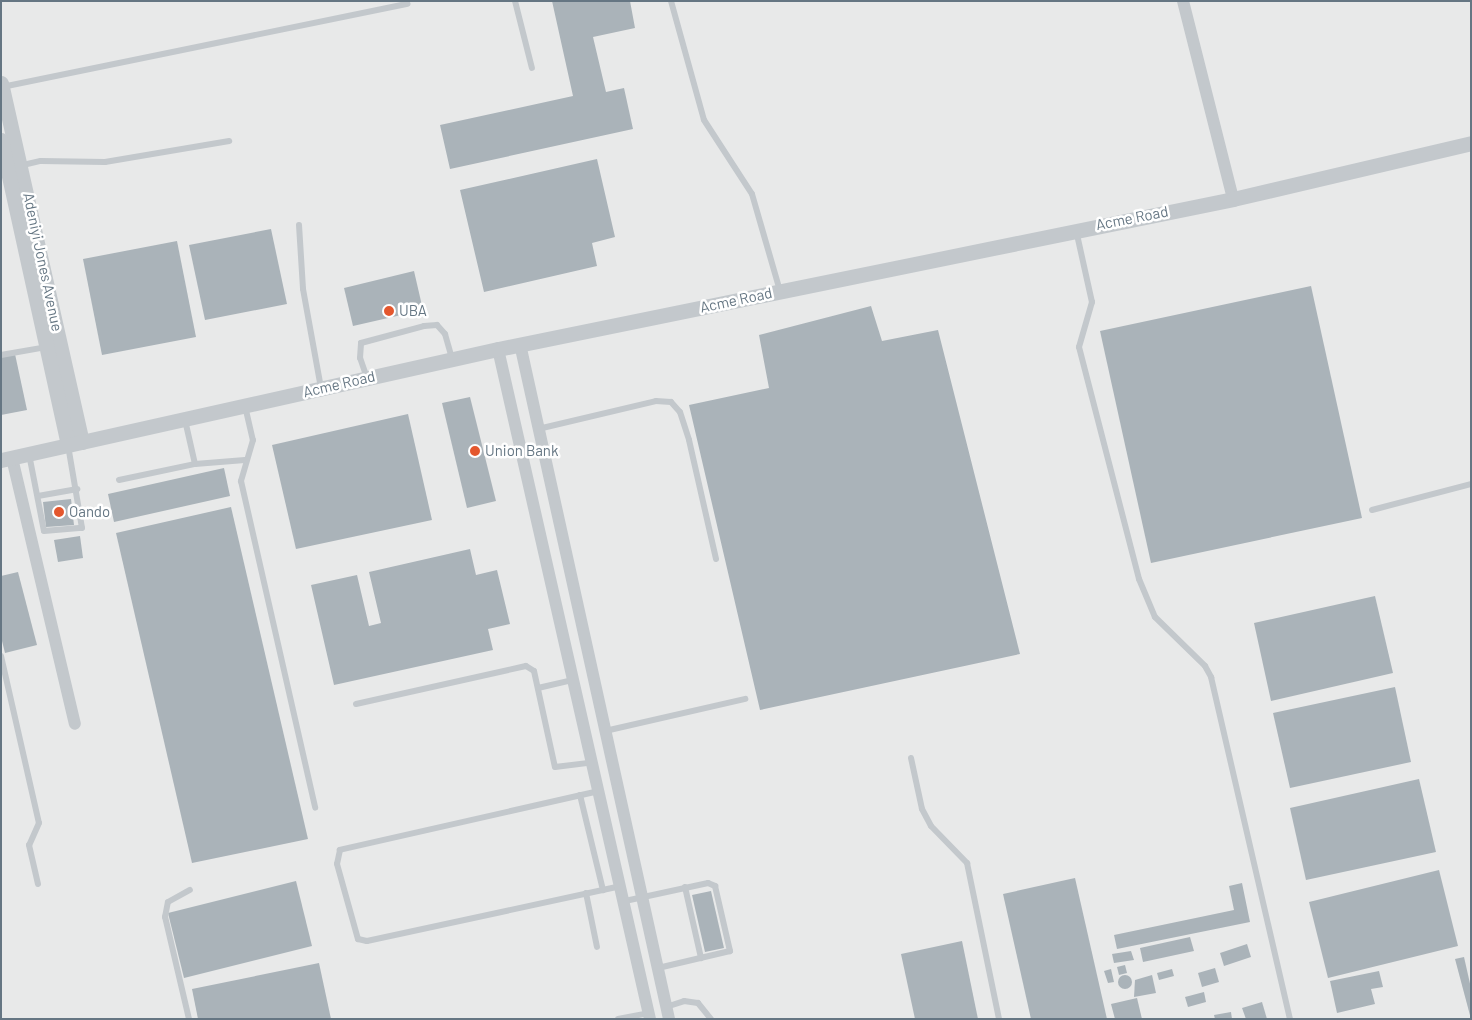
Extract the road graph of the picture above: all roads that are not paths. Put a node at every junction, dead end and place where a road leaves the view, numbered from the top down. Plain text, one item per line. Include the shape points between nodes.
1 (515, 1) edge
2 (671, 1) edge
3 (1183, 1) edge
4 (408, 4) dead end
5 (532, 68) dead end
6 (2, 85) edge
7 (1, 140) edge
8 (229, 141) dead end
9 (1471, 143) edge
10 (23, 166) junction
11 (1233, 199) junction
12 (299, 225) dead end
13 (1076, 230) junction
14 (780, 291) junction
15 (520, 344) junction
16 (48, 346) junction
17 (498, 349) junction
18 (1, 355) edge
19 (452, 359) junction
20 (367, 378) junction
21 (321, 388) junction
22 (245, 405) junction
23 (185, 419) junction
24 (538, 429) junction
25 (75, 443) junction
26 (29, 454) junction
27 (7, 459) edge
28 (245, 460) junction
29 (195, 464) junction
30 (119, 480) dead end
31 (1471, 484) edge
32 (77, 489) junction
33 (38, 496) junction
34 (1372, 510) dead end
35 (560, 523) junction
36 (540, 529) junction
37 (716, 559) dead end
38 (1, 656) edge
39 (575, 679) junction
40 (538, 688) junction
41 (745, 699) dead end
42 (356, 704) dead end
43 (75, 724) dead end
44 (605, 731) junction
45 (911, 758) dead end
46 (593, 762) junction
47 (599, 791) junction
48 (580, 796) junction
49 (315, 808) dead end
50 (38, 884) dead end
51 (622, 886) junction
52 (685, 887) junction
53 (190, 890) dead end
54 (603, 890) junction
55 (586, 893) junction
56 (642, 897) junction
57 (625, 901) junction
58 (597, 947) dead end
59 (701, 958) junction
60 (658, 968) junction
61 (668, 1013) edge
62 (649, 1016) edge
63 (189, 1019) edge
64 (618, 1019) edge
65 (712, 1019) edge
66 (999, 1019) edge
67 (1290, 1019) edge

1 - 5 lane
2 - 14 lane via 704,120 752,194
3 - 11 street
4 - 6 lane
6 - 10 street, Adeniyi Jones Avenue
7 - 16 street, Adeniyi Jones Avenue
8 - 10 lane via 105,162 41,161
9 - 11 street, Acme Road
10 - 25 street, Adeniyi Jones Avenue
11 - 13 street, Acme Road
12 - 21 lane via 303,289
13 - 14 street, Acme Road
13 - 67 lane via 1092,302 1079,347 1139,579 1160,624 1205,666 1211,677
14 - 15 street, Acme Road
15 - 17 street, Acme Road
15 - 24 street
16 - 18 lane
16 - 25 street, Adeniyi Jones Avenue
17 - 19 street, Acme Road
17 - 36 street
19 - 20 street, Acme Road
19 - 20 lane via 444,334 437,325 424,326 361,343 360,358
20 - 21 street, Acme Road
21 - 22 street, Acme Road
22 - 23 street, Acme Road
22 - 28 lane via 253,440
23 - 25 street, Acme Road
23 - 29 lane
24 - 35 street
24 - 37 lane via 656,401 671,402 680,412 689,440
25 - 26 street, Acme Road
25 - 32 lane
26 - 27 street, Acme Road
26 - 33 lane
27 - 43 street
28 - 29 lane
28 - 49 lane via 241,481
29 - 30 lane
31 - 34 lane
32 - 33 lane
32 - 33 lane via 82,528 46,532
35 - 36 street
35 - 44 street
36 - 39 street
38 - 50 lane via 38,823 29,845
39 - 40 lane
39 - 46 street
40 - 42 lane via 534,670 526,666
40 - 46 lane via 555,767
41 - 44 lane
44 - 56 street
45 - 66 lane via 926,817 967,863
46 - 47 street
47 - 48 lane
47 - 51 street
48 - 54 lane
48 - 55 lane via 340,850 337,864 358,939 367,941
51 - 54 lane
51 - 57 street
52 - 56 lane
52 - 59 lane
52 - 59 lane via 708,883 715,886 730,949
53 - 63 lane via 168,902 165,917
54 - 55 lane
55 - 58 lane
56 - 57 lane
56 - 60 street
57 - 62 street
59 - 60 lane
60 - 61 street
61 - 65 lane via 684,1001 698,1003
62 - 64 lane

